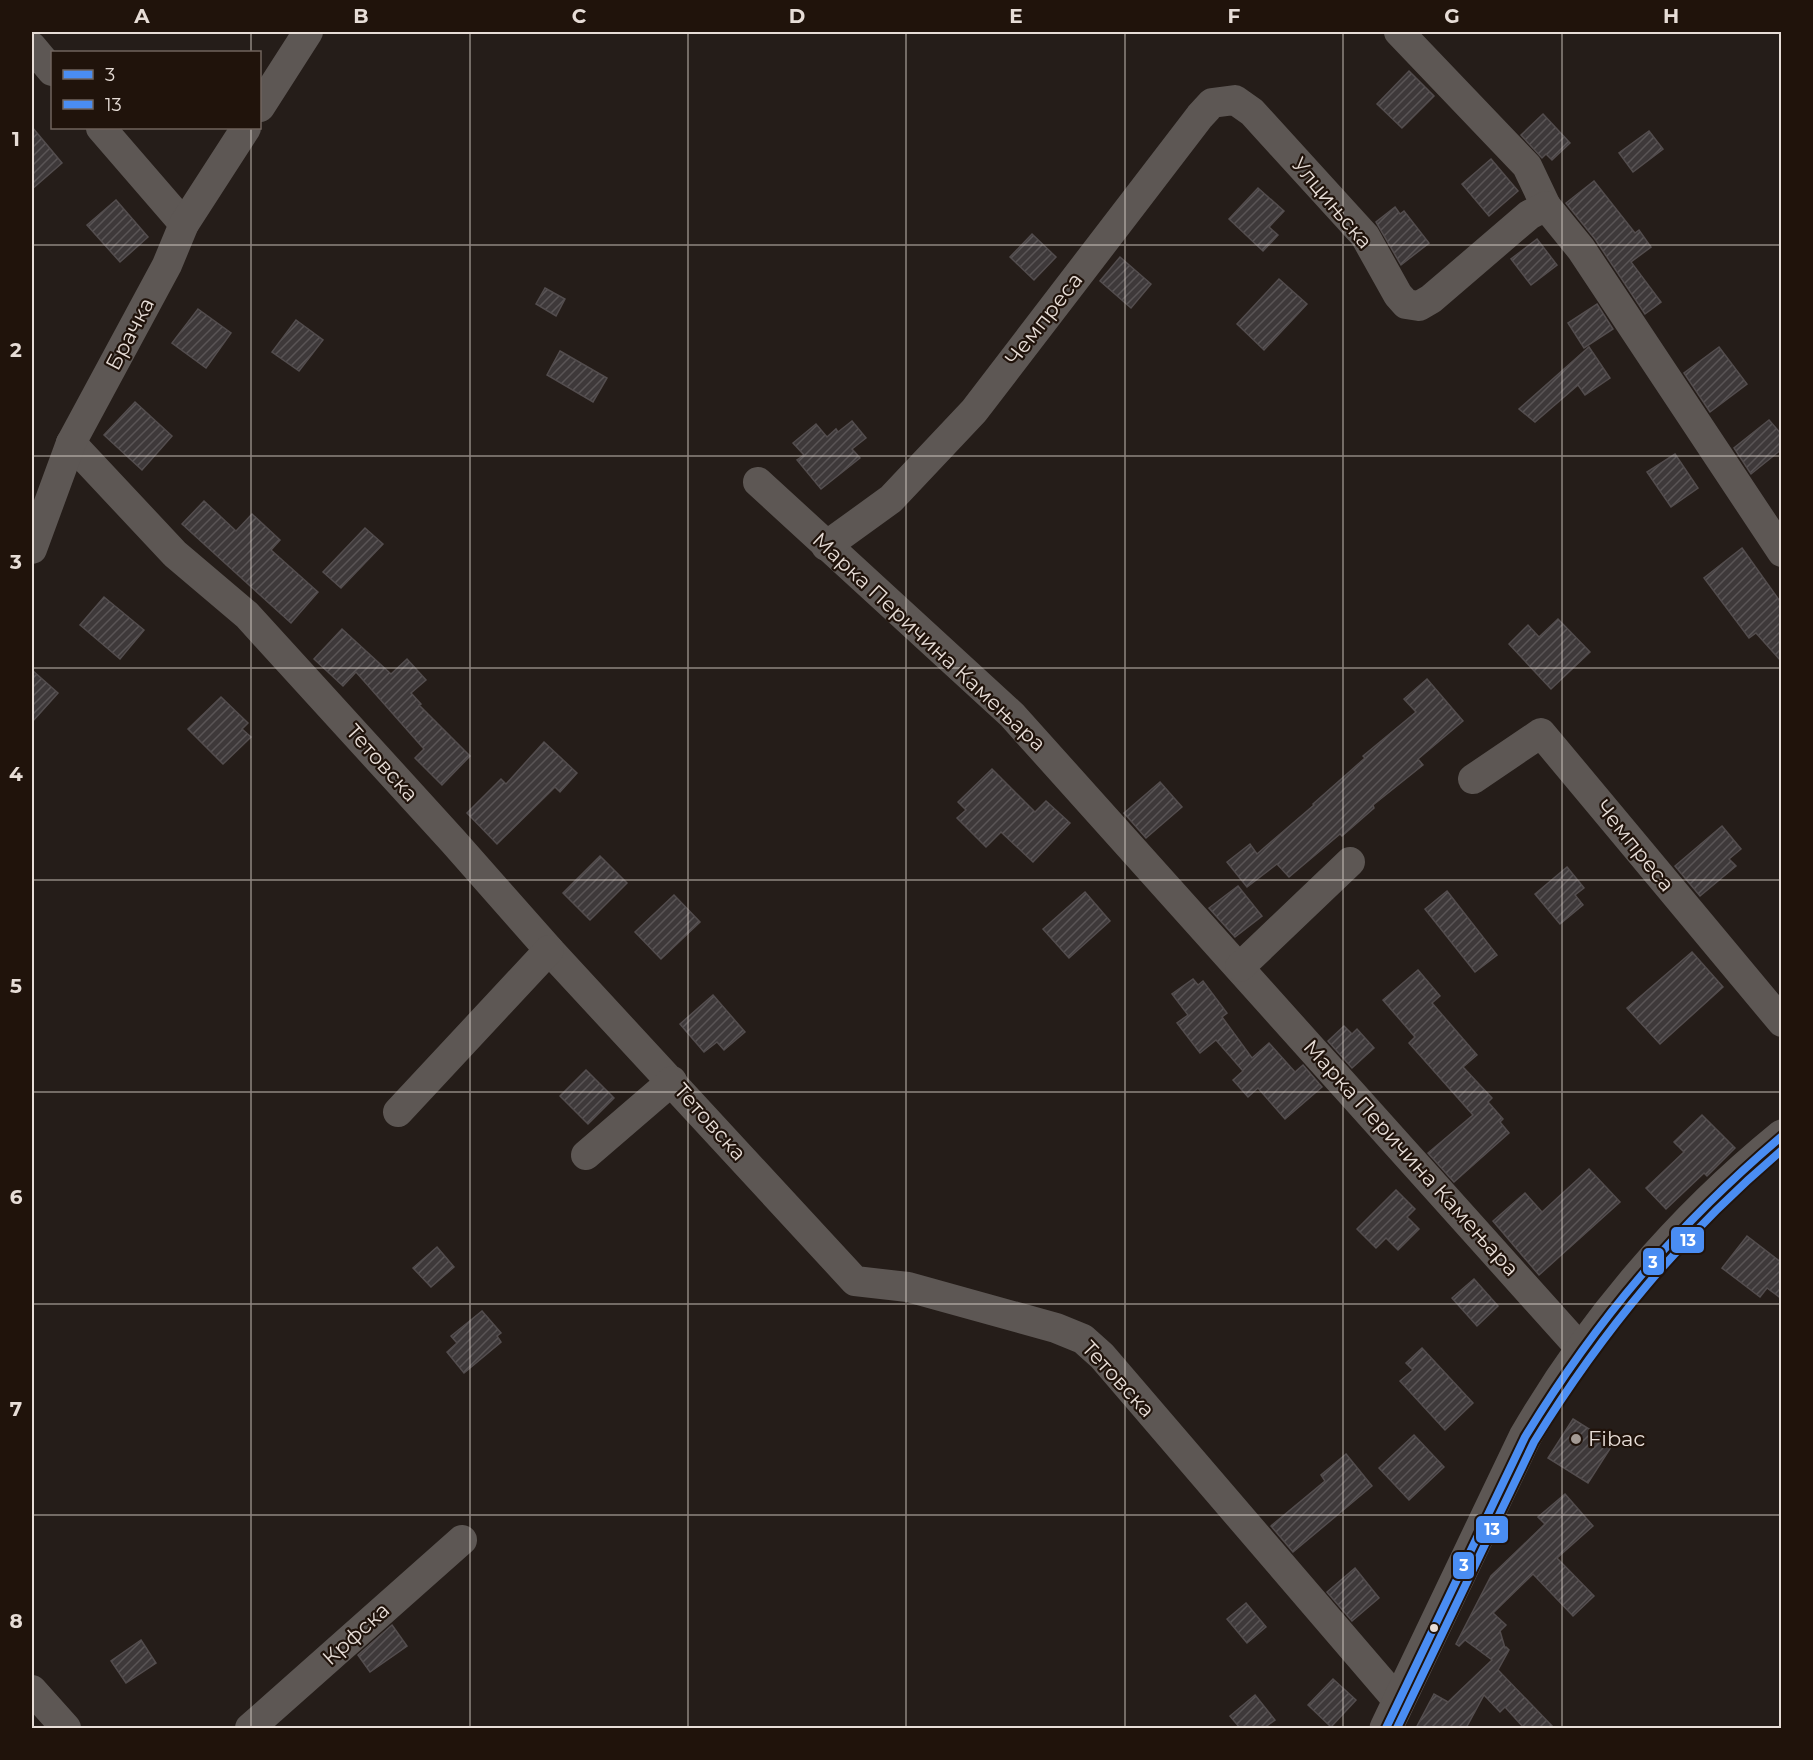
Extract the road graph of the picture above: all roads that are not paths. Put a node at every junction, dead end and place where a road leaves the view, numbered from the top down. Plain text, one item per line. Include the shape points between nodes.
1 (308, 32) edge
2 (1399, 32) edge
3 (32, 46) edge
4 (51, 70) edge
5 (261, 104) edge
6 (1252, 112) joint
7 (102, 129) edge
8 (245, 129) edge
9 (1546, 206) junction
10 (184, 224) junction
11 (71, 443) junction
12 (758, 482) dead end
13 (826, 546) junction
14 (32, 549) edge
15 (1782, 552) edge
16 (1473, 780) dead end
17 (1350, 862) dead end
18 (549, 950) junction
19 (1240, 967) junction
20 (1782, 1022) edge
21 (672, 1081) junction
22 (398, 1112) dead end
23 (1782, 1136) edge
24 (586, 1155) dead end
25 (1581, 1349) junction
26 (462, 1540) dead end
27 (32, 1690) edge
28 (1392, 1715) edge
29 (66, 1728) edge
30 (250, 1728) edge

1 - 5 street
2 - 9 street via 1527,166
3 - 4 street
6 - 9 street, Улцињска via 1365,236 1406,304 1419,306 1431,299 1529,215
6 - 13 street, Чемпреса via 1234,100 1212,103 974,411 891,500
7 - 10 street
8 - 10 street, Брачка
9 - 15 street via 1581,249
10 - 11 street, Брачка via 167,266
11 - 14 street, Брачка
11 - 18 street, Тетовска via 175,554 247,615
12 - 13 street, Марка Перичина Камењара
13 - 19 street, Марка Перичина Камењара via 1012,715
16 - 20 street, Чемпреса via 1541,733
17 - 19 street
18 - 21 street, Тетовска
18 - 22 street
19 - 25 street, Марка Перичина Камењара
21 - 24 street
21 - 28 street, Тетовска via 855,1281 908,1287 1083,1339 1102,1356
23 - 25 street via 1744,1167 1651,1261
25 - 28 street via 1525,1437
26 - 30 street, Крфска
27 - 29 street

